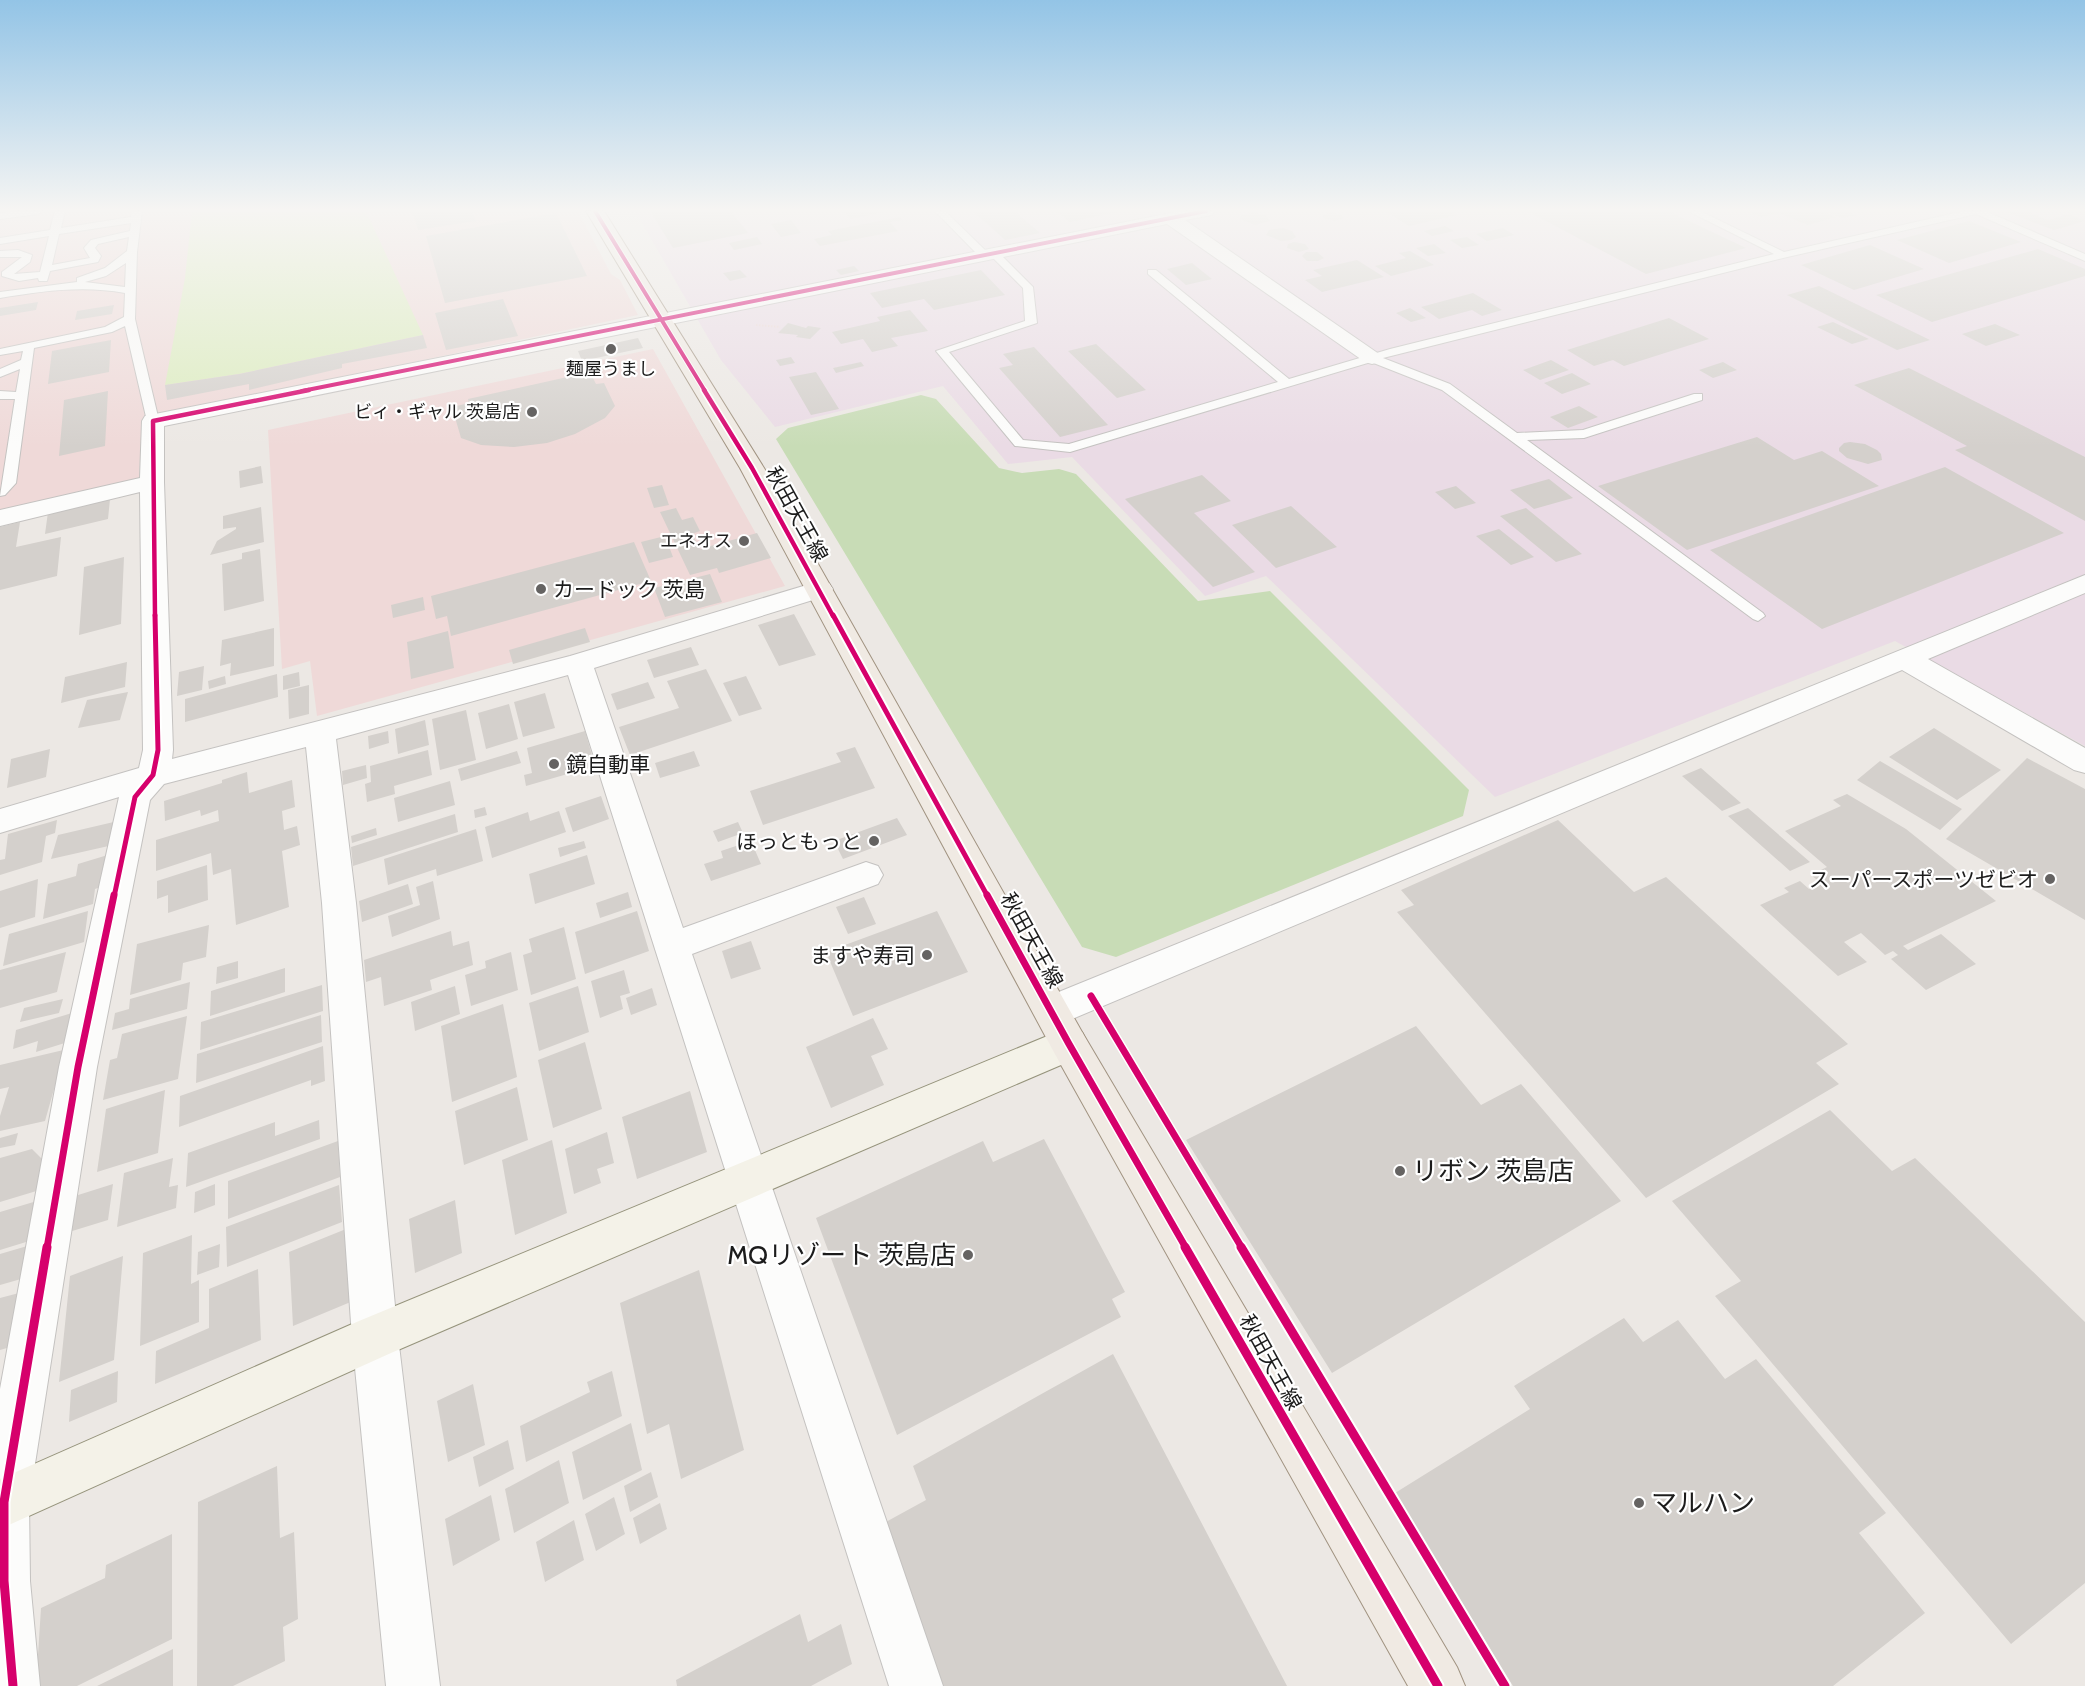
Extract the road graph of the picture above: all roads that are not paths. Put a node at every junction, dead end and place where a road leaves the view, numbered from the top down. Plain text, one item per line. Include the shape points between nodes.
1 (31, 290) edge
2 (124, 290) edge
3 (642, 290) edge
4 (805, 290) edge
5 (1028, 290) edge
6 (1174, 290) edge
7 (1273, 290) edge
8 (1645, 290) edge
9 (131, 291) joint
10 (0, 295) edge
11 (129, 319) junction
12 (660, 319) junction
13 (29, 346) junction
14 (0, 352) edge
15 (1372, 358) junction
16 (26, 362) junction
17 (0, 373) edge
18 (1287, 383) junction
19 (0, 395) edge
20 (22, 396) junction
21 (1698, 397) dead end
22 (153, 421) junction
23 (1514, 436) junction
24 (14, 449) junction
25 (0, 452) edge
26 (6, 470) edge
27 (152, 482) junction
28 (0, 492) edge
29 (0, 518) edge
30 (2085, 583) edge
31 (820, 589) junction
32 (1758, 616) dead end
33 (1904, 658) junction
34 (578, 663) junction
35 (320, 733) junction
36 (2085, 762) edge
37 (153, 775) junction
38 (0, 821) edge
39 (866, 875) dead end
40 (671, 947) junction
41 (1061, 1028) junction
42 (747, 1179) junction
43 (375, 1336) junction
44 (2, 1503) edge
45 (13, 1686) edge
46 (413, 1686) edge
47 (916, 1686) edge
48 (1438, 1686) edge

1 - 10 lane
2 - 9 lane
3 - 12 main road, 秋田天王線
4 - 12 street
5 - 18 lane via 1031,323 942,351 1019,443 1070,448
6 - 18 lane
7 - 15 street
8 - 15 lane
9 - 11 lane
11 - 13 lane via 108,330
11 - 22 lane
12 - 22 street
12 - 31 main road, 秋田天王線 via 752,468
13 - 14 lane
13 - 16 lane
15 - 18 lane
15 - 23 lane via 1446,387
16 - 17 lane
16 - 20 lane
19 - 20 lane
20 - 24 lane
21 - 23 lane via 1584,434
22 - 27 street
23 - 32 lane
24 - 25 lane
24 - 26 lane
26 - 28 lane via 9,483
27 - 29 street
27 - 37 street via 158,750
30 - 33 street
31 - 34 street
31 - 41 main road, 秋田天王線
33 - 36 street
33 - 41 street via 1091,996
34 - 35 street
34 - 40 street
35 - 37 street
35 - 43 street via 339,903
37 - 38 street
37 - 44 street via 135,797 78,1067
39 - 40 street
40 - 42 street
41 - 42 street
41 - 48 main road, 秋田天王線
42 - 43 street
42 - 47 street
43 - 44 street
43 - 46 street
44 - 45 street

